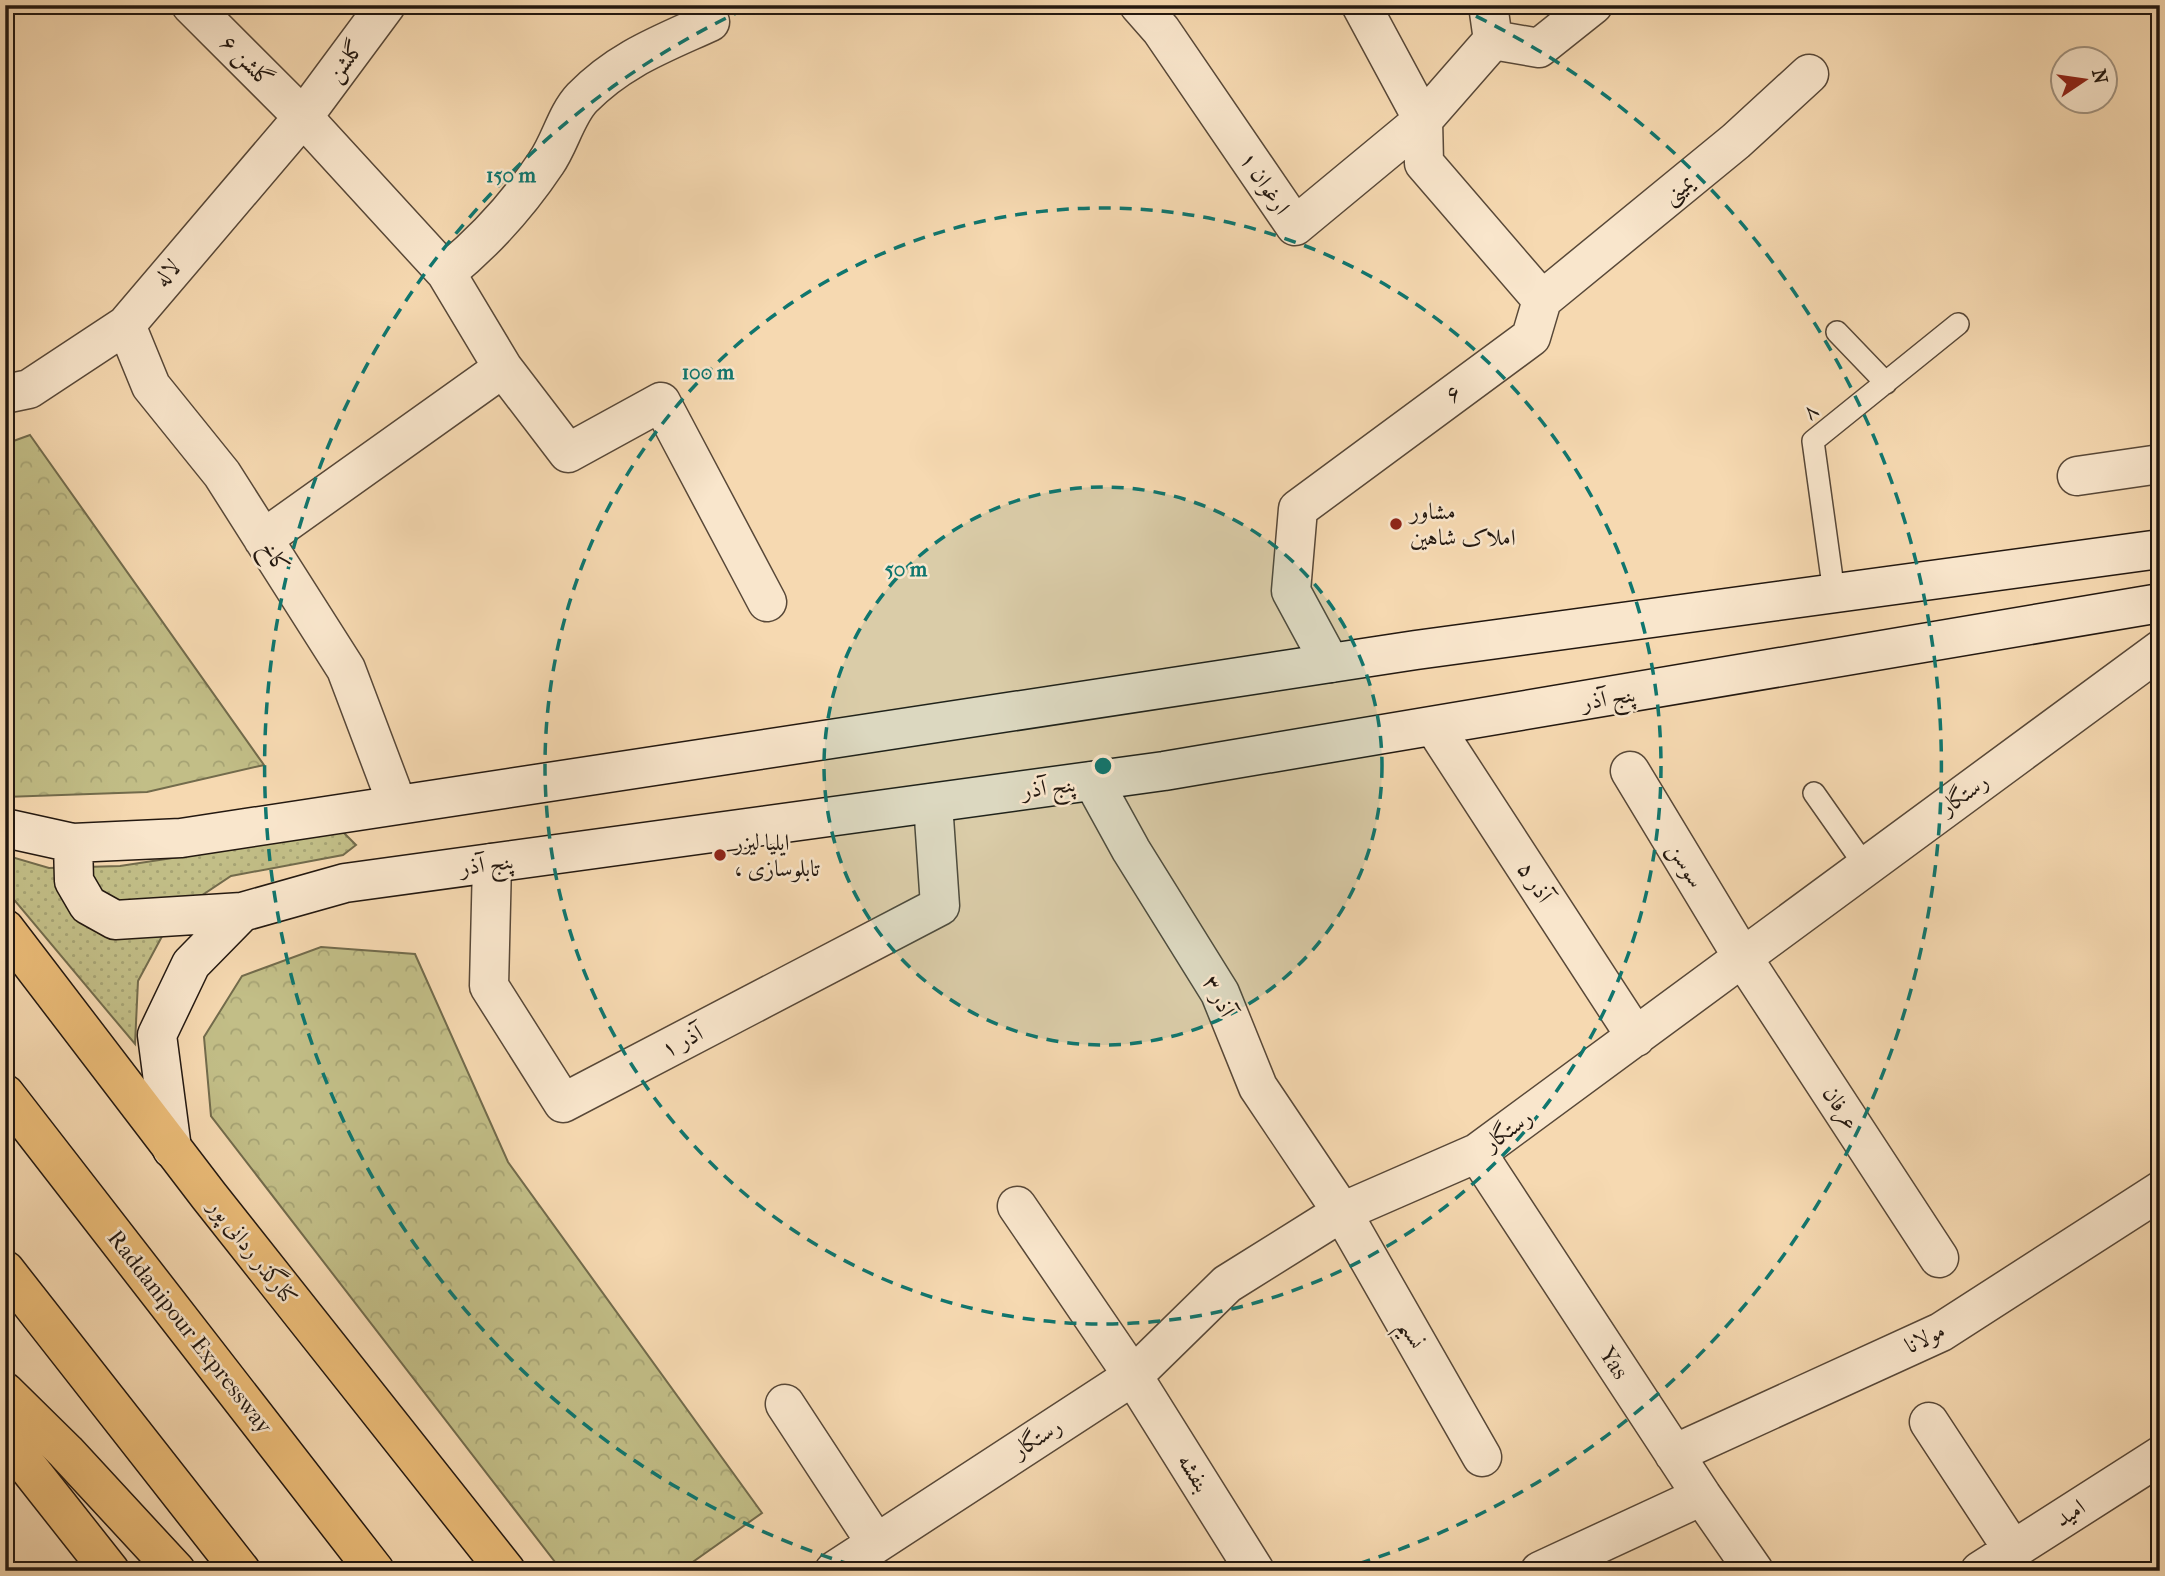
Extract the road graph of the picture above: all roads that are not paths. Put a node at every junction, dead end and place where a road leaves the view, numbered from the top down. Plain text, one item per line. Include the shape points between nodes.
1 (191, 5) edge
2 (386, 5) edge
3 (1139, 5) edge
4 (1361, 5) edge
5 (1593, 5) edge
6 (710, 22) dead end
7 (1491, 23) edge
8 (1809, 74) dead end
9 (303, 117) junction
10 (1423, 120) junction
11 (446, 273) junction
12 (1542, 300) junction
13 (1958, 324) dead end
14 (126, 325) junction
15 (1837, 332) dead end
16 (503, 368) junction
17 (1886, 383) junction
18 (5, 394) edge
19 (2160, 464) edge
20 (2077, 476) dead end
21 (264, 539) junction
22 (2160, 549) edge
23 (1834, 593) junction
24 (767, 602) dead end
25 (2160, 603) edge
26 (2160, 650) edge
27 (1329, 663) junction
28 (1435, 728) junction
29 (1630, 771) dead end
30 (1093, 781) junction
31 (1814, 793) dead end
32 (933, 803) junction
33 (397, 804) junction
34 (5, 828) edge
35 (73, 843) junction
36 (492, 863) junction
37 (1866, 867) junction
38 (242, 912) junction
39 (5, 929) edge
40 (1743, 958) junction
41 (1636, 1037) junction
42 (5, 1094) edge
43 (172, 1149) junction
44 (1477, 1153) junction
45 (2160, 1191) edge
46 (1017, 1206) dead end
47 (1342, 1212) junction
48 (1939, 1258) dead end
49 (5, 1270) edge
50 (1133, 1376) junction
51 (5, 1392) edge
52 (785, 1404) dead end
53 (1929, 1422) dead end
54 (5, 1438) edge
55 (1674, 1454) junction
56 (2160, 1456) edge
57 (1482, 1457) dead end
58 (1702, 1496) junction
59 (876, 1543) junction
60 (1993, 1564) edge
61 (110, 1571) edge
62 (176, 1571) edge
63 (241, 1571) edge
64 (375, 1571) edge
65 (506, 1571) edge
66 (834, 1571) edge
67 (1255, 1571) edge
68 (1540, 1571) edge
69 (1754, 1571) edge

1 - 9 street, گلشن ۶
2 - 9 street, گلشن
3 - 10 street, ارغوان ۱ via 1295,226
4 - 10 street
5 - 7 street via 1539,48
6 - 11 street via 623,62 580,100 548,161 514,206
7 - 10 street
8 - 12 street, یمینی via 1736,141
9 - 11 street, گلشن ۶
9 - 14 street, لاله
10 - 12 street via 1424,163
11 - 16 street, گلشن ۶
12 - 27 street, ۶ via 1531,337 1298,509 1291,591
13 - 17 lane, ۸
14 - 18 street, لاله via 29,390
14 - 21 street, کاخ via 151,386 222,474
15 - 17 lane
16 - 21 street
16 - 24 street, گلشن ۶ via 568,453 661,402
17 - 23 lane, ۸ via 1813,441
19 - 20 street
21 - 33 street, کاخ via 346,669
22 - 23 street
23 - 27 street
25 - 28 street, پنج آذر
26 - 37 street, رستگار
27 - 33 street
28 - 30 street, پنج آذر
28 - 41 street, آذر ۵
29 - 40 street, سوسن
30 - 32 street, پنج آذر
30 - 47 street, آذر ۳ via 1130,850 1220,993 1258,1087
31 - 37 lane
32 - 36 street, پنج آذر
32 - 36 street, آذر ۱ via 940,906 563,1103 489,986
33 - 35 street via 181,838
34 - 35 street
35 - 38 street via 74,881 88,905 115,920
36 - 38 street, پنج آذر via 345,883
37 - 40 street, رستگار
38 - 43 street, پنج آذر via 191,964 157,1035
39 - 43 main road, کنارگذر ردانی پور
40 - 41 street, رستگار
40 - 48 street, عرفان
41 - 44 street, رستگار
42 - 64 main road, Raddanipour Expressway
43 - 65 main road, کنارگذر ردانی پور
44 - 47 street, رستگار
44 - 55 street, Yas
45 - 55 street, مولانا via 1941,1332
46 - 50 street, بنفشه
47 - 50 street, رستگار via 1227,1284
47 - 57 street, نسیم
49 - 63 main road
50 - 59 street, رستگار
50 - 67 street, بنفشه
51 - 62 main road
52 - 59 street
53 - 60 street
54 - 61 main road
55 - 58 street, Yas
56 - 60 street, امید
58 - 68 street
58 - 69 street, Yas
59 - 66 street, رستگار

